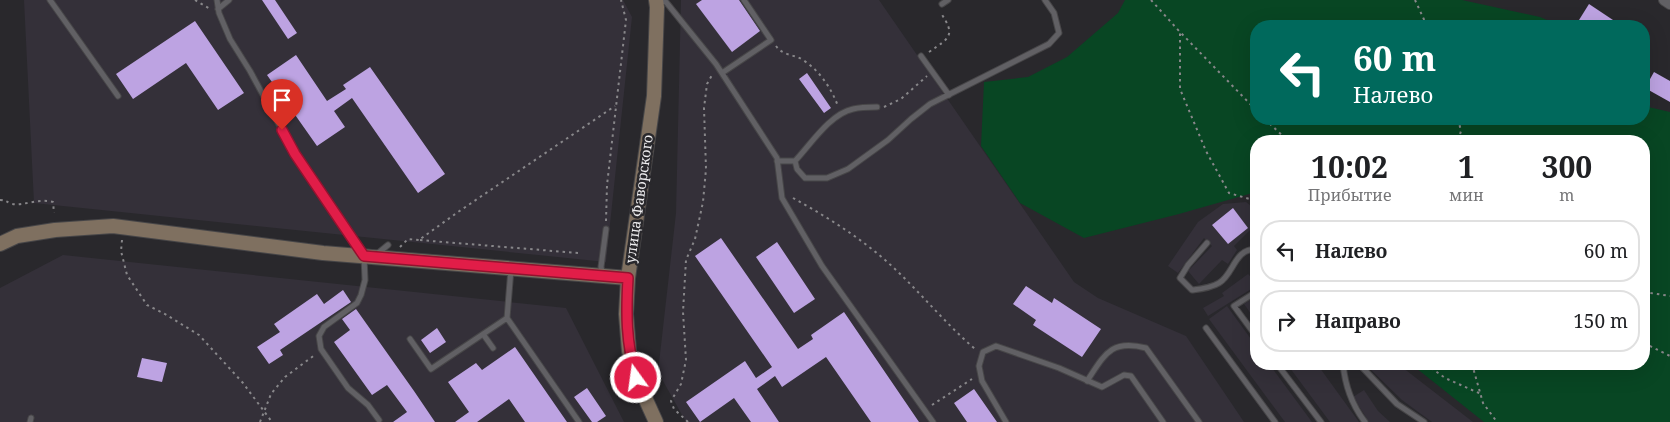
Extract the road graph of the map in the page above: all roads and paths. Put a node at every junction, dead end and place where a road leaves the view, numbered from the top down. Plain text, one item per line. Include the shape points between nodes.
1 (50, 0) edge
2 (196, 0) edge
3 (216, 0) edge
4 (229, 0) edge
5 (621, 0) edge
6 (661, 0) edge
7 (744, 0) edge
8 (948, 0) edge
9 (1044, 0) edge
10 (1151, 0) edge
11 (1415, 0) edge
12 (1664, 0) edge
13 (942, 4) joint
14 (1670, 4) edge
15 (218, 11) junction
16 (1424, 20) edge
17 (1180, 32) junction
18 (771, 40) junction
19 (921, 56) joint
20 (932, 72) junction
21 (722, 73) junction
22 (712, 75) dead end
23 (949, 95) junction
24 (118, 96) dead end
25 (1250, 104) edge
26 (615, 106) junction
27 (877, 107) joint
28 (840, 113) junction
29 (1271, 125) edge
30 (1282, 135) edge
31 (777, 161) junction
32 (795, 161) junction
33 (781, 191) junction
34 (1250, 199) edge
35 (0, 200) edge
36 (54, 213) dead end
37 (124, 228) junction
38 (606, 229) joint
39 (420, 240) junction
40 (1207, 243) dead end
41 (0, 244) edge
42 (388, 245) dead end
43 (397, 251) dead end
44 (1250, 251) edge
45 (578, 253) dead end
46 (368, 257) junction
47 (511, 268) junction
48 (603, 276) junction
49 (628, 278) junction
50 (1650, 293) edge
51 (1250, 296) edge
52 (1670, 296) edge
53 (507, 318) junction
54 (1206, 328) dead end
55 (1250, 328) edge
56 (483, 334) junction
57 (410, 339) dead end
58 (1650, 346) edge
59 (493, 348) dead end
60 (322, 350) junction
61 (982, 355) junction
62 (1670, 356) edge
63 (1282, 370) edge
64 (1344, 370) edge
65 (1365, 370) edge
66 (1434, 370) edge
67 (1474, 370) edge
68 (980, 373) junction
69 (1087, 381) junction
70 (1481, 394) junction
71 (925, 410) junction
72 (264, 412) junction
73 (379, 420) dead end
74 (260, 422) edge
75 (272, 422) edge
76 (579, 422) edge
77 (656, 422) edge
78 (688, 422) edge
79 (933, 422) edge
80 (1006, 422) edge
81 (1162, 422) edge
82 (1198, 422) edge
83 (1275, 422) edge
84 (1321, 422) edge
85 (1365, 422) edge
86 (1424, 422) edge
87 (1497, 422) edge

1 - 24 lane
2 - 15 path
3 - 15 lane
4 - 15 lane
5 - 26 path via 626,20
6 - 21 lane
6 - 49 street, улица Фаворского via 654,96
7 - 18 lane
8 - 13 lane
9 - 23 lane via 1054,13 1059,33 1049,44
10 - 17 path
11 - 16 path
12 - 14 street
13 - 19 path via 939,10 945,19 949,37
15 - 46 lane via 230,39 295,154
17 - 25 path
17 - 34 path via 1180,89 1206,151 1229,194
18 - 21 lane
18 - 28 path via 780,52 802,60 825,79
19 - 20 lane
20 - 23 lane
20 - 27 path via 900,99 885,107
21 - 31 lane
22 - 78 path via 707,84 704,108 706,169 702,202 695,239 686,260 683,312 686,360 681,384 671,401 674,409
23 - 32 lane via 930,104 888,140 848,168 827,178 805,178
26 - 38 path
26 - 39 path
27 - 28 lane via 853,108
28 - 32 lane
29 - 30 path
31 - 32 lane
31 - 33 lane
33 - 61 path via 828,217 874,250
33 - 71 lane via 822,266
35 - 36 path via 12,204 47,200 53,202
37 - 41 street via 55,230 17,236
37 - 46 street
37 - 72 path via 121,251 127,275 147,305 199,335 243,383
38 - 48 lane via 601,267
39 - 43 path via 408,239
39 - 45 path
40 - 44 lane via 1180,278 1192,290 1220,283 1241,255
42 - 46 lane
46 - 47 street
46 - 60 lane via 361,295 357,303 324,327 319,336
47 - 48 street
47 - 53 lane
48 - 49 street
49 - 77 street, улица Фаворского via 629,351 636,378
50 - 52 path
51 - 55 lane via 1234,306
53 - 56 lane
53 - 76 lane
54 - 83 lane
56 - 57 lane via 431,369
56 - 59 lane
58 - 62 path
60 - 72 path via 285,377 271,394
60 - 73 lane via 348,388 368,405
61 - 68 lane
61 - 69 lane via 996,346
63 - 84 lane
64 - 85 lane via 1350,395
65 - 86 lane via 1397,404
66 - 70 path
67 - 70 path
68 - 71 path
68 - 80 lane
69 - 81 lane via 1102,387 1124,375 1131,376
69 - 82 lane via 1108,351 1120,346 1146,348
70 - 87 path via 1483,403
71 - 79 lane
72 - 74 path
72 - 75 path

